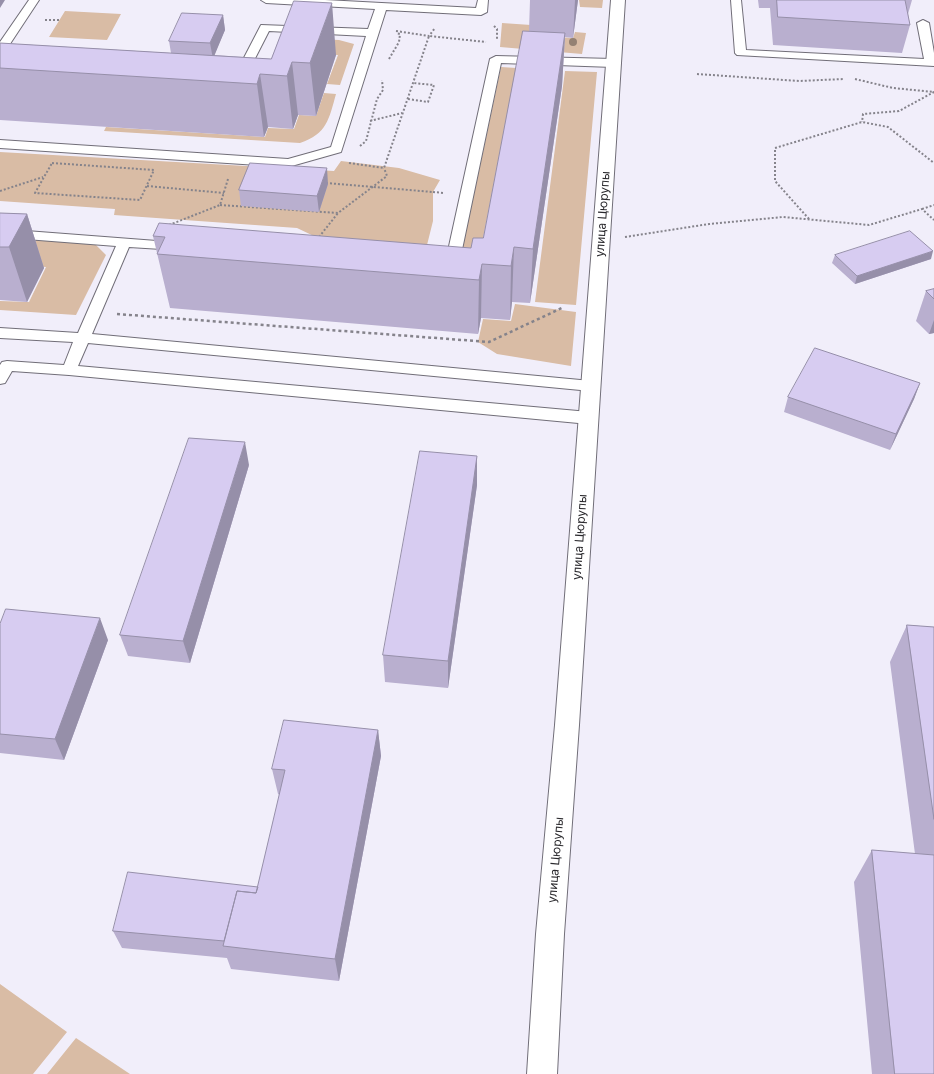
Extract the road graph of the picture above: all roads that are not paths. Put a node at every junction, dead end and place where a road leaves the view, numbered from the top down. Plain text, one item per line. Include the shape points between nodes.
1 (34, 0) edge
2 (266, 0) edge
3 (483, 0) edge
4 (618, 0) edge
5 (736, 0) edge
6 (381, 6) junction
7 (923, 23) dead end
8 (373, 33) junction
9 (0, 51) edge
10 (613, 63) junction
11 (231, 79) edge
12 (0, 144) edge
13 (0, 233) edge
14 (124, 242) junction
15 (194, 247) edge
16 (436, 263) edge
17 (0, 333) edge
18 (82, 338) junction
19 (2, 370) edge
20 (69, 370) junction
21 (591, 386) junction
22 (588, 418) junction
23 (542, 1074) edge

1 - 9 lane
2 - 6 lane
3 - 6 lane via 481,12
4 - 10 street, улица Цюрупы
5 - 7 lane via 741,53 930,63
6 - 8 lane
8 - 11 lane via 265,27 239,80
8 - 12 lane via 337,149 288,163
10 - 16 lane via 496,59 452,264
10 - 21 street, улица Цюрупы
13 - 14 lane
14 - 15 lane
14 - 18 lane
17 - 18 lane
18 - 20 lane
18 - 21 lane
19 - 20 lane
20 - 22 lane
21 - 22 street, улица Цюрупы
22 - 23 street, улица Цюрупы

